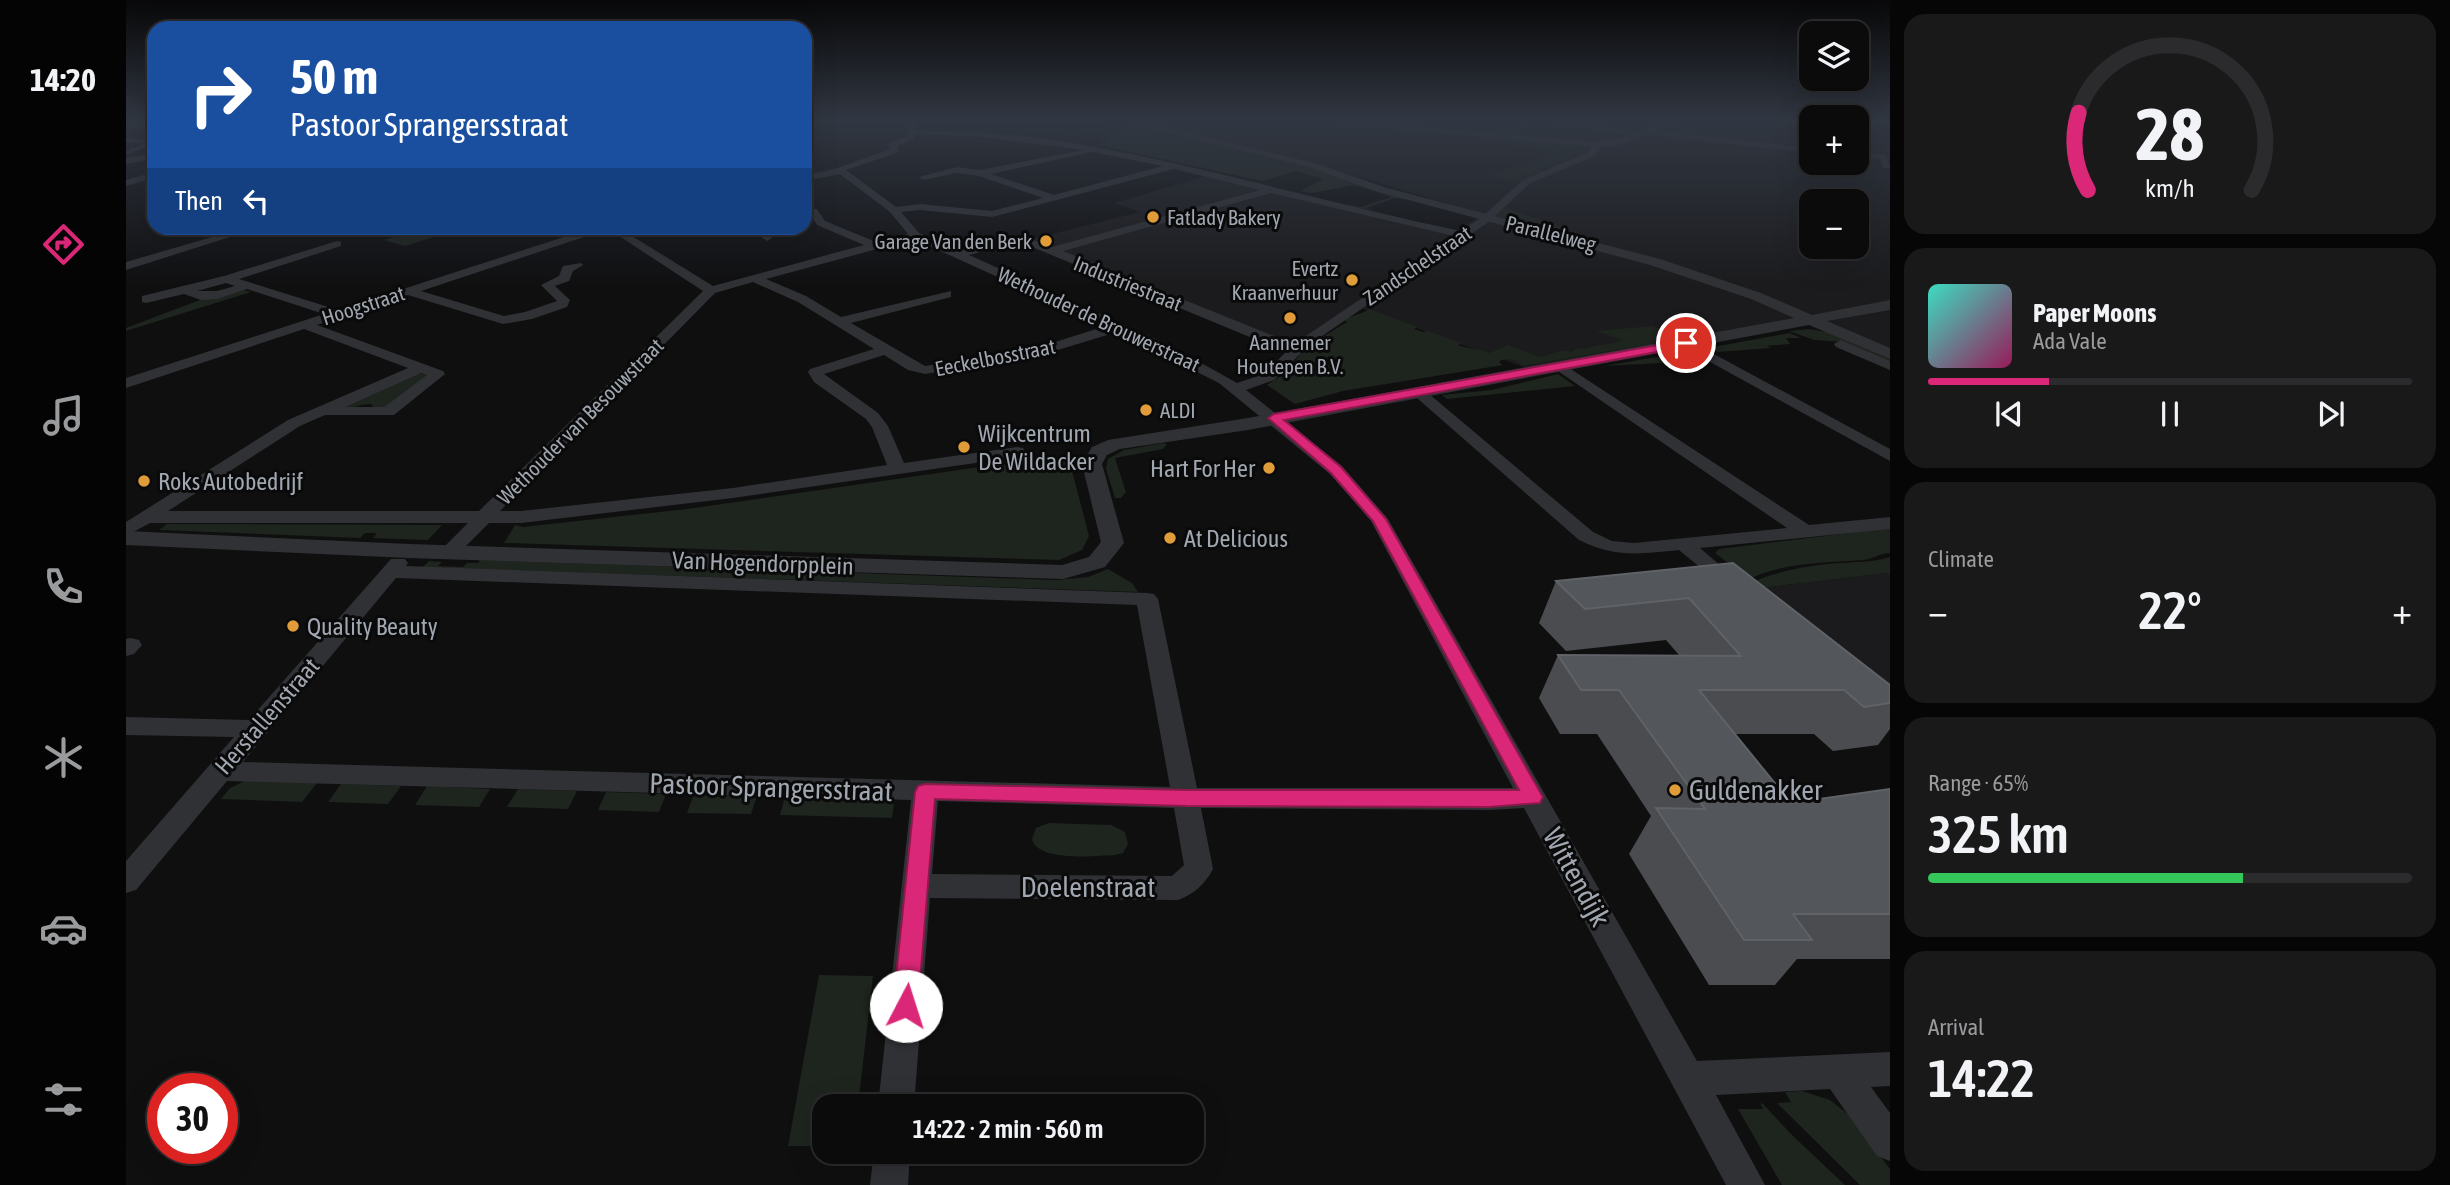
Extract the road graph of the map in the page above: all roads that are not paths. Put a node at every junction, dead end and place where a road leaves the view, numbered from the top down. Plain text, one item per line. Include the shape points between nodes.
1 (847, 175) edge
2 (932, 175) edge
3 (987, 175) edge
4 (1136, 175) edge
5 (1215, 175) edge
6 (1340, 175) edge
7 (1542, 175) edge
8 (147, 177) edge
9 (924, 177) dead end
10 (126, 183) edge
11 (1273, 191) junction
12 (1051, 197) junction
13 (894, 210) junction
14 (813, 211) dead end
15 (1487, 216) junction
16 (812, 223) edge
17 (821, 223) junction
18 (915, 234) junction
19 (1461, 234) junction
20 (230, 235) edge
21 (580, 235) edge
22 (623, 235) edge
23 (337, 244) dead end
24 (875, 246) junction
25 (1051, 251) junction
26 (959, 254) junction
27 (577, 265) dead end
28 (126, 266) edge
29 (754, 278) junction
30 (227, 279) junction
31 (246, 285) junction
32 (191, 288) junction
33 (710, 290) junction
34 (408, 291) junction
35 (947, 294) dead end
36 (146, 299) dead end
37 (1890, 304) edge
38 (338, 314) junction
39 (1814, 319) junction
40 (839, 322) junction
41 (304, 325) junction
42 (1118, 327) junction
43 (1686, 343) junction
44 (1841, 344) dead end
45 (885, 350) junction
46 (1295, 350) junction
47 (1890, 354) edge
48 (1560, 366) junction
49 (1890, 366) edge
50 (420, 368) junction
51 (126, 383) edge
52 (1236, 389) junction
53 (1417, 390) junction
54 (320, 410) junction
55 (1274, 418) junction
56 (1017, 452) dead end
57 (1890, 456) edge
58 (898, 470) junction
59 (146, 517) junction
60 (483, 517) junction
61 (1890, 523) edge
62 (126, 530) edge
63 (1387, 532) joint
64 (1806, 532) junction
65 (126, 538) edge
66 (1683, 544) junction
67 (409, 551) junction
68 (449, 552) junction
69 (390, 572) junction
70 (1748, 596) edge
71 (1117, 598) joint
72 (126, 726) edge
73 (257, 729) junction
74 (220, 771) junction
75 (925, 792) junction
76 (1533, 797) junction
77 (1186, 798) junction
78 (126, 881) edge
79 (917, 886) junction
80 (1890, 1069) edge
81 (1839, 1072) junction
82 (1688, 1079) junction
83 (898, 1094) edge
84 (1890, 1143) edge
85 (891, 1164) edge
86 (889, 1185) edge
87 (1746, 1185) edge

1 - 13 street
2 - 9 street
3 - 12 street
4 - 12 street
5 - 11 street
6 - 15 street, Parallelweg
7 - 15 street, Zandschelstraat via 1526,182
8 - 10 street
11 - 19 street
11 - 25 street
12 - 13 street via 992,214 920,207
13 - 18 street
14 - 17 street
15 - 19 street, Zandschelstraat
15 - 39 street, Parallelweg via 1655,261
16 - 17 street
17 - 24 street
18 - 24 street
18 - 26 street, Wethouder de Brouwerstraat
19 - 46 street, Zandschelstraat
20 - 28 street
21 - 34 street, Hoogstraat
22 - 33 street
23 - 30 street
24 - 29 street
25 - 26 street, Industriestraat via 1018,240
25 - 46 street, Industriestraat
26 - 42 street, Wethouder de Brouwerstraat
27 - 34 street via 566,269 565,278 547,285 564,300 562,304 514,319 503,320
29 - 33 street
29 - 40 street, Eeckelbosstraat
30 - 31 street
30 - 32 street
31 - 32 street via 204,296 189,294
31 - 38 street
32 - 36 street
33 - 60 street, Wethouder van Besouwstraat
34 - 38 street, Hoogstraat
35 - 40 street
37 - 39 street
38 - 41 street, Hoogstraat
39 - 43 street
39 - 47 street, Parallelweg
40 - 45 street, Eeckelbosstraat
41 - 50 street
41 - 51 street, Hoogstraat
42 - 45 street, Eeckelbosstraat via 1038,352 937,370 913,367
42 - 52 street, Wethouder de Brouwerstraat via 1199,365
43 - 48 street
43 - 57 street
44 - 49 street
45 - 58 street via 815,372 872,416
46 - 52 street, Zandschelstraat via 1269,377
48 - 53 street
48 - 64 street
50 - 54 street
50 - 54 street via 438,374 388,412
52 - 55 street, Wethouder de Brouwerstraat
53 - 55 street
53 - 66 street via 1586,536 1608,548
54 - 59 street
55 - 63 street, Wethouder de Brouwerstraat via 1348,482
55 - 68 street, Van Hogendorpplein via 1115,444 1099,452 1094,456 1093,471 1113,543 1097,562 1063,572
56 - 58 street
58 - 60 street via 642,505
59 - 60 street
59 - 62 street
60 - 68 street, Wethouder van Besouwstraat
61 - 64 street
63 - 76 street, Wittendijk
64 - 66 street
65 - 67 street, Van Hogendorpplein
66 - 70 street
67 - 68 street, Van Hogendorpplein
67 - 69 street, Herstallenstraat
69 - 71 street, Van Hogendorpplein
69 - 73 street, Herstallenstraat
71 - 77 street, Doelenstraat via 1147,599
72 - 73 street
73 - 74 street, Herstallenstraat
74 - 75 street, Pastoor Sprangersstraat
74 - 78 street, Herstallenstraat
75 - 77 street, Pastoor Sprangersstraat
75 - 79 street
76 - 77 street, Pastoor Sprangersstraat
76 - 82 street, Wittendijk
77 - 79 street, Doelenstraat via 1199,869 1178,888
79 - 83 street
80 - 81 street
81 - 82 street
81 - 84 street
82 - 87 street, Wittendijk
85 - 86 street

